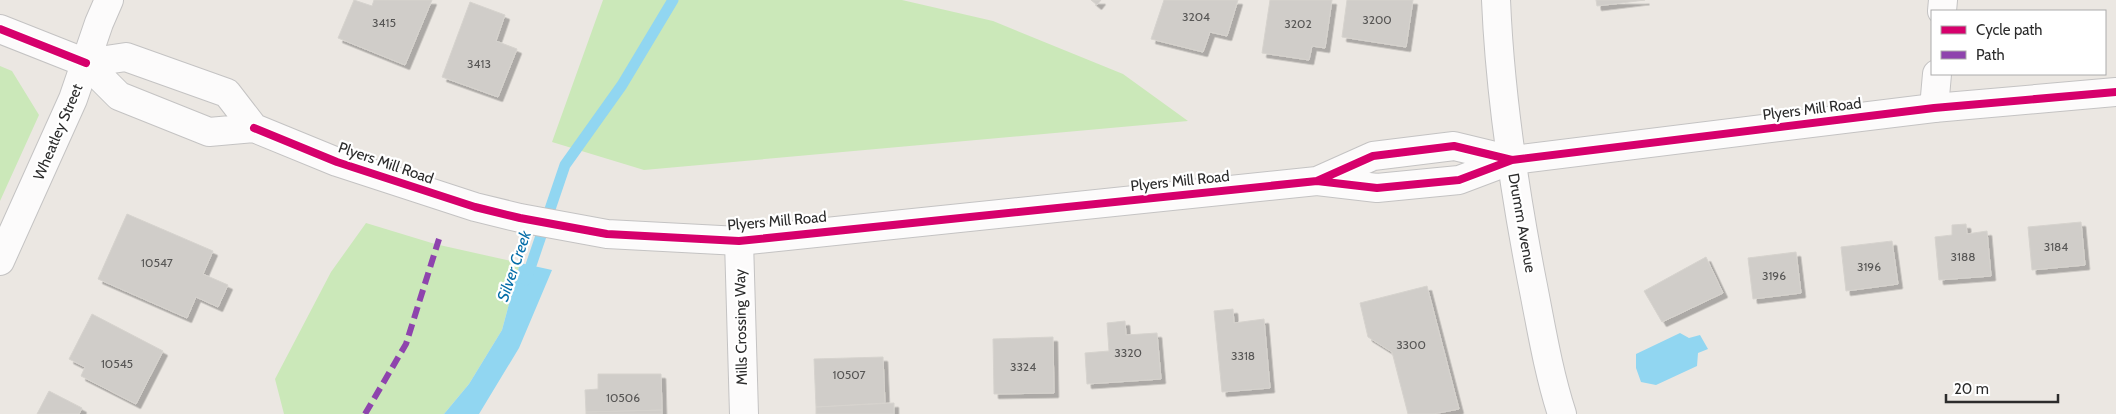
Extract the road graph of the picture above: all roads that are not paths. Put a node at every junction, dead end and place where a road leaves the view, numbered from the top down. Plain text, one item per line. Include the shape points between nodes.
1 (109, 0) edge
2 (1496, 0) edge
3 (0, 28) edge
4 (86, 63) junction
5 (1936, 75) edge
6 (2116, 92) edge
7 (1934, 108) junction
8 (254, 128) junction
9 (1512, 160) junction
10 (739, 240) junction
11 (0, 261) edge
12 (744, 414) edge
13 (1562, 414) edge

1 - 4 street, Wheatley Street
2 - 9 street, Drumm Avenue via 1500,80
3 - 4 street, Plyers Mill Road
4 - 8 street, Plyers Mill Road via 119,96 209,132
4 - 8 street, Plyers Mill Road via 126,57 227,94
4 - 11 street, Wheatley Street via 66,116
5 - 7 street
6 - 7 street, Plyers Mill Road
7 - 9 street, Plyers Mill Road
8 - 10 street, Plyers Mill Road via 337,162 475,208 607,234
9 - 10 street, Plyers Mill Road via 1454,146 1373,156 1317,181
9 - 13 street, Drumm Avenue via 1518,209 1547,360
10 - 12 street, Mills Crossing Way

